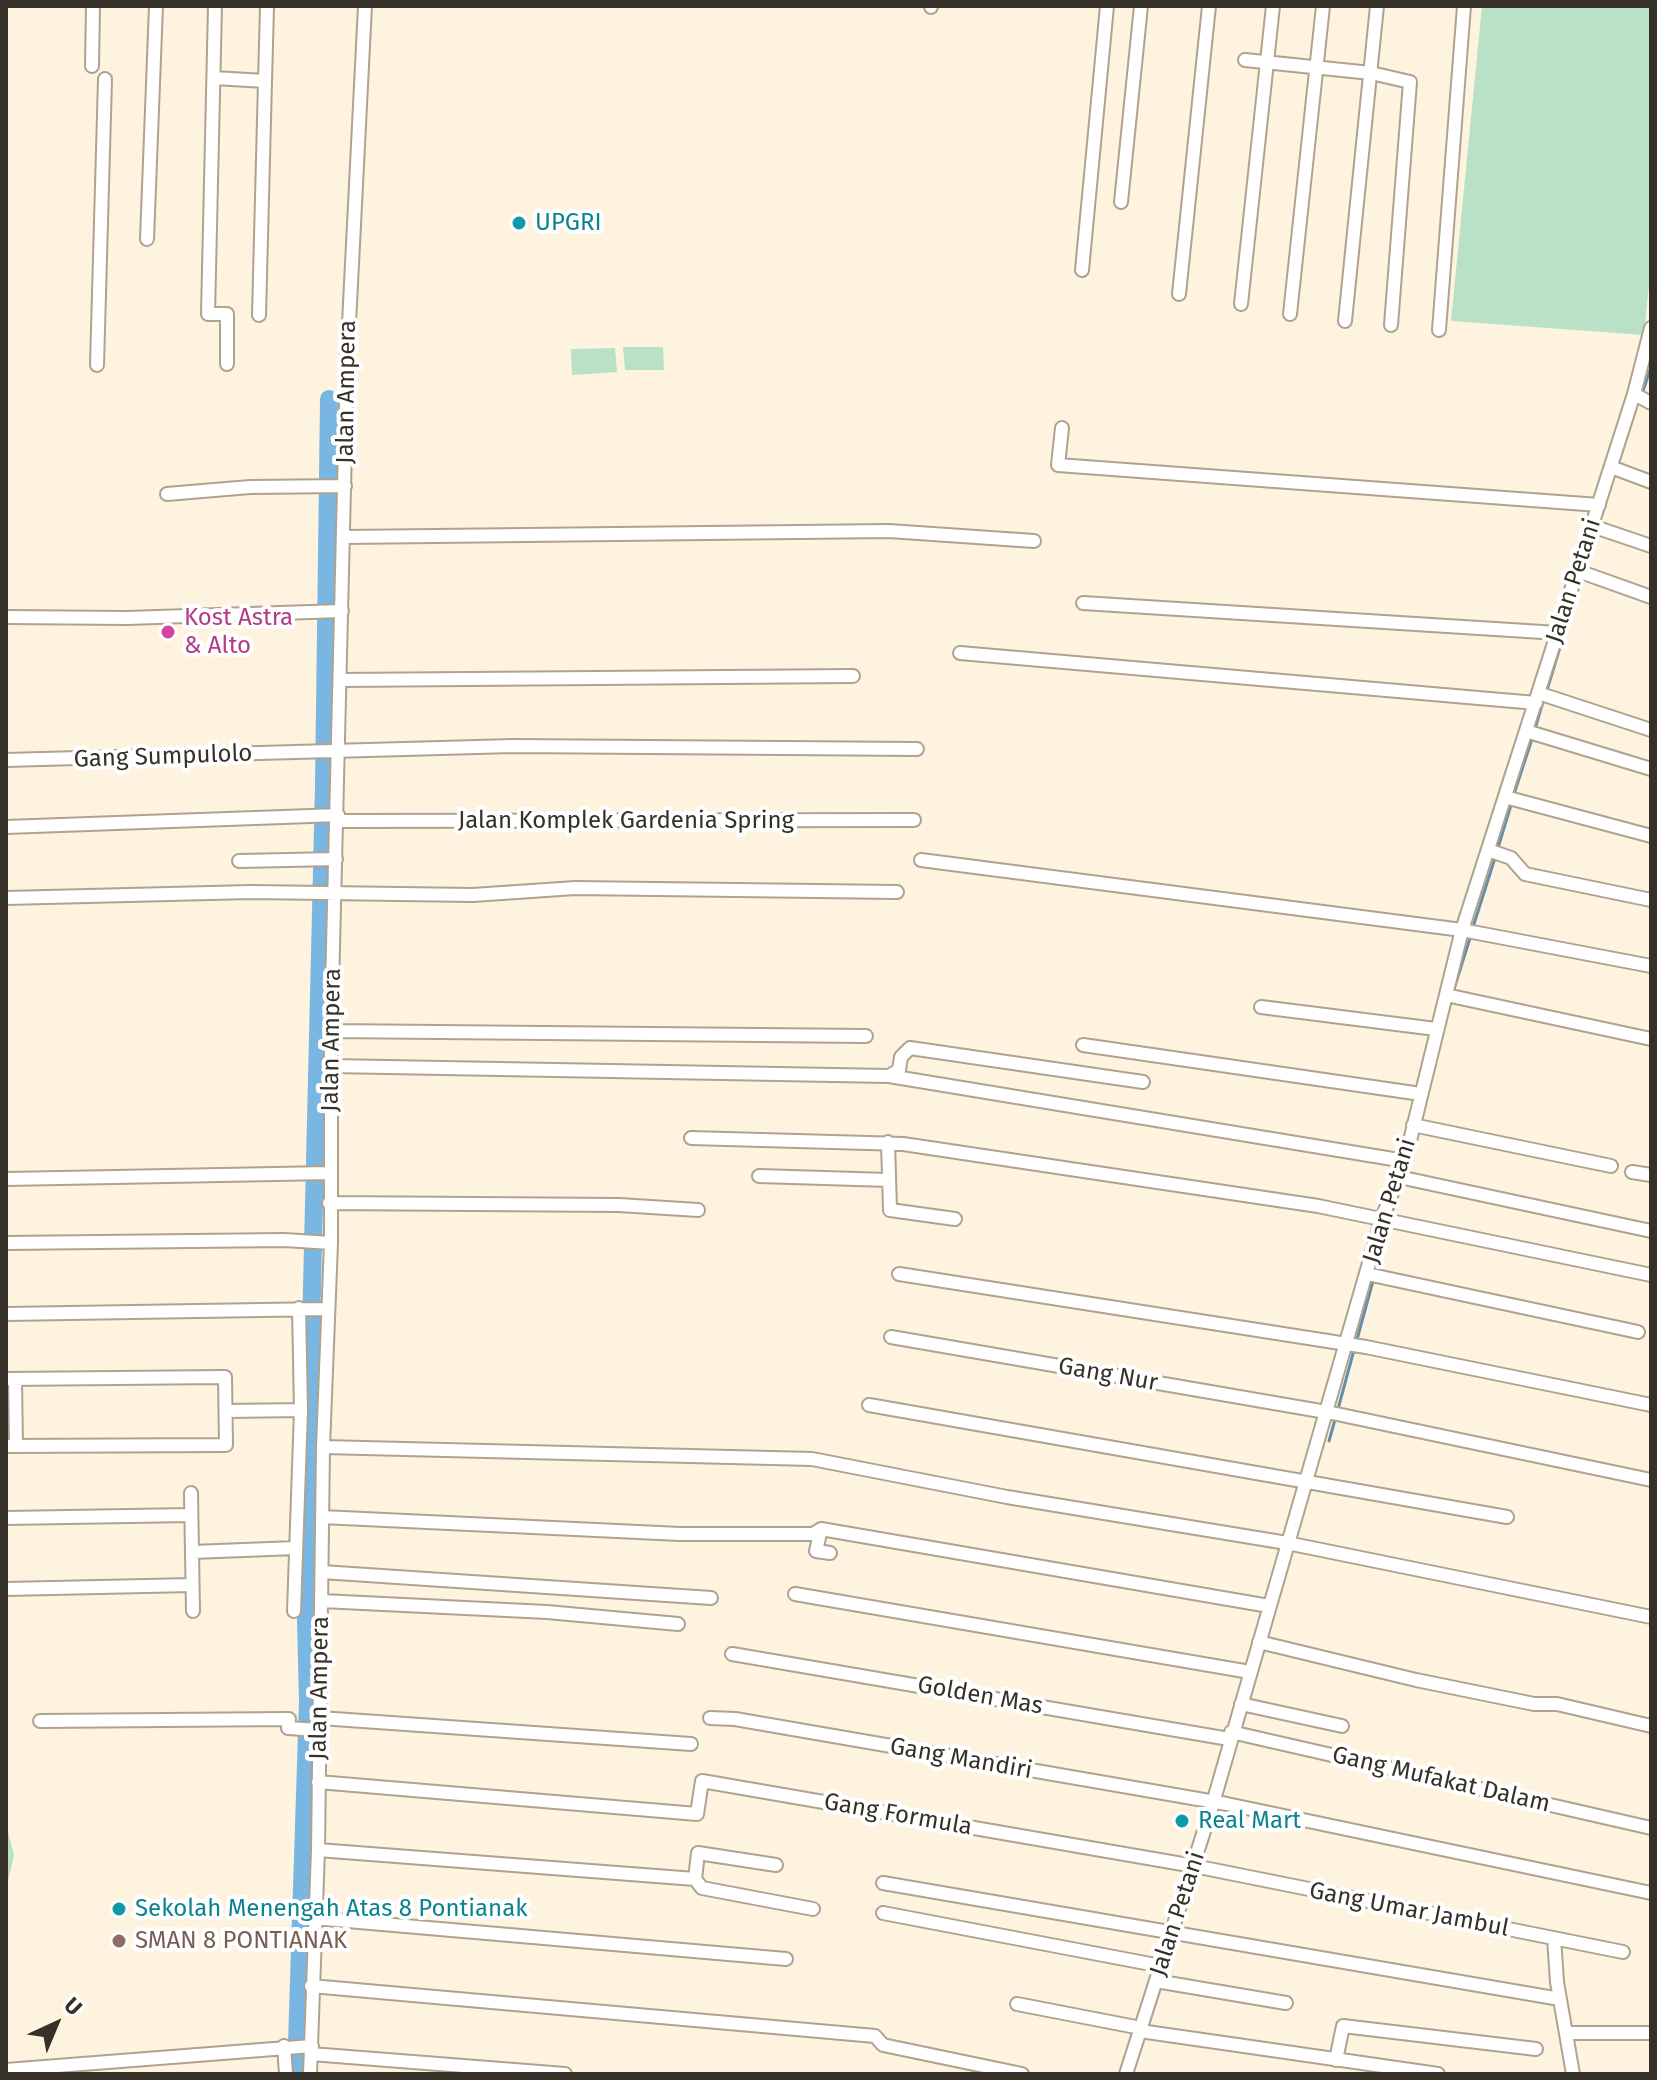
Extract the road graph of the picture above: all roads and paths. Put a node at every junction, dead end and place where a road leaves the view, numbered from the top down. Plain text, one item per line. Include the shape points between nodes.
1 (93, 6) edge
2 (156, 6) edge
3 (215, 6) edge
4 (365, 6) edge
5 (1107, 6) edge
6 (1141, 6) edge
7 (1209, 6) edge
8 (1273, 6) edge
9 (1323, 6) edge
10 (1377, 6) edge
11 (1464, 6) edge
12 (267, 7) edge
13 (1245, 60) dead end
14 (1267, 62) junction
15 (92, 66) dead end
16 (1317, 67) junction
17 (1371, 73) junction
18 (214, 78) junction
19 (105, 79) dead end
20 (265, 81) junction
21 (1121, 202) dead end
22 (147, 239) dead end
23 (1082, 270) dead end
24 (1179, 294) dead end
25 (1241, 304) dead end
26 (1290, 314) dead end
27 (259, 315) dead end
28 (1345, 321) dead end
29 (1391, 325) dead end
30 (1651, 328) edge
31 (1439, 330) dead end
32 (227, 364) dead end
33 (97, 365) dead end
34 (1641, 398) edge
35 (1062, 428) dead end
36 (1611, 467) junction
37 (1651, 482) edge
38 (342, 486) junction
39 (167, 494) dead end
40 (1599, 505) junction
41 (1596, 527) junction
42 (344, 537) junction
43 (1034, 541) dead end
44 (1651, 546) edge
45 (1582, 572) junction
46 (1651, 597) edge
47 (1083, 603) dead end
48 (339, 611) junction
49 (6, 617) edge
50 (1558, 633) junction
51 (960, 653) dead end
52 (853, 676) dead end
53 (340, 680) junction
54 (1542, 697) junction
55 (1651, 730) edge
56 (1533, 734) junction
57 (917, 749) dead end
58 (330, 752) junction
59 (6, 760) edge
60 (1651, 769) edge
61 (1508, 798) junction
62 (337, 817) junction
63 (914, 820) dead end
64 (6, 827) edge
65 (1651, 836) edge
66 (1490, 851) junction
67 (333, 859) junction
68 (921, 860) dead end
69 (239, 861) dead end
70 (897, 892) dead end
71 (333, 894) junction
72 (6, 898) edge
73 (1651, 900) edge
74 (1468, 931) junction
75 (1651, 966) edge
76 (1453, 997) junction
77 (1261, 1007) dead end
78 (1436, 1029) junction
79 (331, 1031) junction
80 (866, 1036) dead end
81 (1651, 1039) edge
82 (1083, 1045) dead end
83 (331, 1066) junction
84 (889, 1076) junction
85 (1143, 1082) dead end
86 (1421, 1094) junction
87 (1413, 1125) junction
88 (691, 1138) dead end
89 (888, 1142) junction
90 (1405, 1161) junction
91 (1611, 1166) dead end
92 (1632, 1172) dead end
93 (324, 1173) junction
94 (1651, 1175) edge
95 (759, 1176) dead end
96 (1403, 1178) junction
97 (6, 1179) edge
98 (889, 1180) junction
99 (329, 1203) junction
100 (698, 1210) dead end
101 (1382, 1218) junction
102 (955, 1219) dead end
103 (1651, 1231) edge
104 (6, 1243) edge
105 (328, 1244) junction
106 (899, 1274) dead end
107 (1374, 1275) junction
108 (1651, 1275) edge
109 (313, 1309) junction
110 (6, 1314) edge
111 (1638, 1332) dead end
112 (891, 1337) dead end
113 (1355, 1345) junction
114 (10, 1379) edge
115 (869, 1405) dead end
116 (1651, 1405) edge
117 (301, 1410) junction
118 (226, 1411) junction
119 (1328, 1413) junction
120 (11, 1446) edge
121 (323, 1447) junction
122 (1305, 1480) junction
123 (1651, 1480) edge
124 (191, 1493) dead end
125 (191, 1515) junction
126 (322, 1517) junction
127 (1507, 1517) dead end
128 (6, 1518) edge
129 (821, 1529) junction
130 (1287, 1543) junction
131 (296, 1548) junction
132 (192, 1552) junction
133 (830, 1553) dead end
134 (322, 1572) junction
135 (192, 1585) junction
136 (6, 1589) edge
137 (795, 1594) dead end
138 (711, 1598) dead end
139 (322, 1601) junction
140 (1269, 1606) junction
141 (193, 1611) dead end
142 (294, 1611) dead end
143 (1651, 1617) edge
144 (678, 1624) dead end
145 (1259, 1642) junction
146 (732, 1654) dead end
147 (1250, 1672) junction
148 (1241, 1704) junction
149 (710, 1718) dead end
150 (40, 1721) dead end
151 (1342, 1726) dead end
152 (1651, 1726) edge
153 (313, 1727) junction
154 (1230, 1735) junction
155 (691, 1744) dead end
156 (318, 1782) junction
157 (1213, 1803) junction
158 (1651, 1828) edge
159 (318, 1850) junction
160 (776, 1865) dead end
161 (1194, 1866) junction
162 (695, 1879) junction
163 (883, 1883) dead end
164 (1651, 1893) edge
165 (813, 1909) dead end
166 (883, 1913) dead end
167 (313, 1918) junction
168 (1173, 1930) junction
169 (1554, 1938) junction
170 (1623, 1952) dead end
171 (786, 1959) dead end
172 (1161, 1966) junction
173 (1156, 1981) junction
174 (311, 1986) junction
175 (1560, 1999) junction
176 (1286, 2003) dead end
177 (1017, 2004) dead end
178 (1140, 2030) junction
179 (1566, 2033) junction
180 (1651, 2033) edge
181 (287, 2046) junction
182 (310, 2049) junction
183 (1536, 2049) dead end
184 (1336, 2060) junction
185 (6, 2070) edge
186 (286, 2074) edge
187 (310, 2074) edge
188 (565, 2074) edge
189 (1022, 2074) edge
190 (1126, 2074) edge
191 (1432, 2074) edge
192 (1438, 2074) edge
193 (1573, 2074) edge

1 - 15 street
2 - 22 street
3 - 18 street
4 - 38 street, Jalan Ampera
5 - 23 street
6 - 21 street
7 - 24 street
8 - 14 street
9 - 16 street
10 - 17 street
11 - 31 street
12 - 20 street
13 - 14 street
14 - 16 street
14 - 25 street
16 - 17 street
16 - 26 street
17 - 28 street
17 - 29 street via 1406,79 1411,86
18 - 20 street
18 - 32 street via 208,314 227,314
19 - 33 street
20 - 27 street
30 - 34 street, Jalan Petani
34 - 36 street, Jalan Petani
35 - 40 street via 1058,465
36 - 37 street
36 - 40 street, Jalan Petani
38 - 39 street
38 - 42 street, Jalan Ampera
40 - 41 street, Jalan Petani
41 - 44 street
41 - 45 street, Jalan Petani
42 - 43 street via 889,531
42 - 48 street, Jalan Ampera
45 - 46 street
45 - 50 street, Jalan Petani
47 - 50 street
48 - 49 street
48 - 53 street, Jalan Ampera
50 - 54 street, Jalan Petani
51 - 54 street
52 - 53 street
53 - 58 street, Jalan Ampera
54 - 55 street
54 - 56 street, Jalan Petani
56 - 60 street
56 - 61 street, Jalan Petani
57 - 58 street, Gang Sumpulolo via 513,746
58 - 59 street, Gang Sumpulolo
58 - 62 street, Jalan Ampera
61 - 65 street
61 - 66 street, Jalan Petani
62 - 63 street, Jalan Komplek Gardenia Spring
62 - 64 street, Jalan Komplek Gardenia Spring
62 - 67 street, Jalan Ampera
66 - 73 street via 1511,858 1525,874
66 - 74 street, Jalan Petani
67 - 69 street
67 - 71 street, Jalan Ampera
68 - 74 street
70 - 71 street via 575,888 473,895
71 - 72 street
71 - 79 street, Jalan Ampera
74 - 75 street
74 - 76 street, Jalan Petani
76 - 78 street, Jalan Petani
76 - 81 street
77 - 78 street
78 - 86 street, Jalan Petani
79 - 80 street
79 - 83 street, Jalan Ampera
82 - 86 street
83 - 84 street
83 - 93 street, Jalan Ampera
84 - 85 street via 899,1070 901,1057 910,1048
84 - 90 street
86 - 87 street, Jalan Petani
87 - 90 street, Jalan Petani
87 - 91 street
88 - 89 street
89 - 98 street
89 - 101 street
90 - 96 street, Jalan Petani
92 - 94 street
93 - 97 street
93 - 99 street, Jalan Ampera
95 - 98 street
96 - 101 street, Jalan Petani
96 - 103 street
98 - 102 street via 890,1210
99 - 100 street
99 - 105 street, Jalan Ampera
101 - 107 street, Jalan Petani
101 - 108 street
104 - 105 street
105 - 109 street, Jalan Ampera
106 - 113 street
107 - 111 street
107 - 113 street, Jalan Petani
109 - 110 street
109 - 117 street
109 - 121 street, Jalan Ampera
112 - 119 street, Gang Nur
113 - 116 street
113 - 119 street, Jalan Petani
114 - 118 street via 225,1377
114 - 120 street
115 - 122 street
117 - 118 street
117 - 131 street
118 - 120 street via 226,1445
119 - 122 street, Jalan Petani
119 - 123 street, Gang Nur
121 - 126 street, Jalan Ampera
121 - 130 street via 812,1459
122 - 127 street
122 - 130 street, Jalan Petani
124 - 125 street
125 - 128 street
125 - 132 street
126 - 129 street via 680,1534 813,1534
126 - 134 street, Jalan Ampera
129 - 133 street via 816,1551
129 - 140 street via 847,1529
130 - 140 street, Jalan Petani
130 - 143 street
131 - 132 street
131 - 142 street
132 - 135 street
134 - 138 street
134 - 139 street, Jalan Ampera
135 - 136 street
135 - 141 street
137 - 147 street
139 - 144 street
139 - 153 street, Jalan Ampera
140 - 145 street, Jalan Petani
145 - 147 street, Jalan Petani
145 - 152 street via 1416,1680
146 - 154 street, Golden Mas
147 - 148 street, Jalan Petani
148 - 151 street
148 - 154 street, Jalan Petani
149 - 157 street, Gang Mandiri
150 - 153 street via 289,1719 288,1728
153 - 155 street
153 - 156 street, Jalan Ampera
154 - 157 street, Jalan Petani
154 - 158 street, Gang Mufakat Dalam
156 - 159 street, Jalan Ampera
156 - 161 street, Gang Formula via 697,1814 702,1781
157 - 161 street, Jalan Petani
157 - 164 street, Gang Mandiri
159 - 162 street
159 - 167 street, Jalan Ampera
160 - 162 street via 698,1853
161 - 168 street, Jalan Petani
161 - 169 street, Gang Umar Jambul
162 - 165 street via 702,1888
163 - 168 street
166 - 172 street
167 - 171 street
167 - 174 street, Jalan Ampera
168 - 172 street, Jalan Petani
168 - 175 street
169 - 170 street, Gang Umar Jambul
169 - 175 street
172 - 173 street, Jalan Petani
173 - 176 street
173 - 178 street, Jalan Petani
174 - 182 street, Jalan Ampera
174 - 189 street via 875,2036 883,2045
175 - 179 street
177 - 178 street
178 - 184 street
178 - 190 street, Jalan Petani
179 - 180 street
179 - 193 street
181 - 182 street
181 - 185 street
181 - 186 street
182 - 187 street, Jalan Ampera
182 - 188 street
183 - 184 street via 1343,2026
184 - 191 street
191 - 192 street

